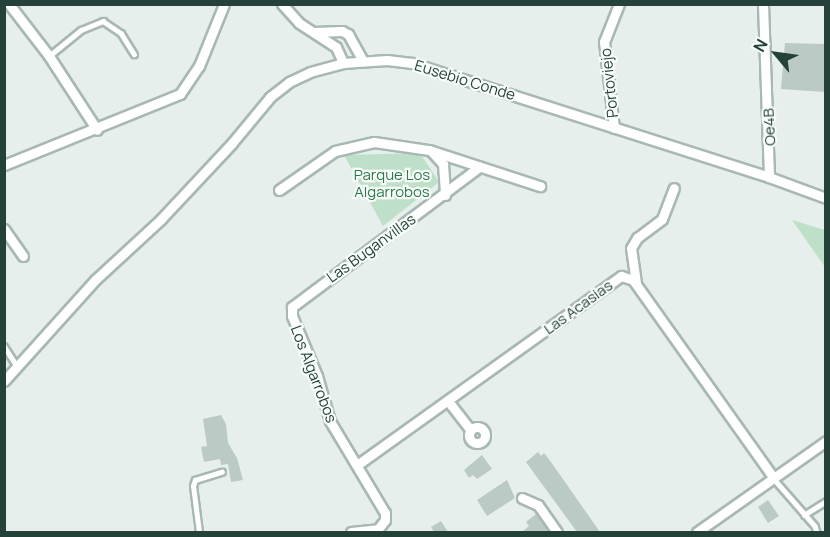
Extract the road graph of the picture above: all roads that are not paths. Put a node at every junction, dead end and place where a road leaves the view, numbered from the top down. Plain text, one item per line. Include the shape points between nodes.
1 (9, 4) edge
2 (224, 4) edge
3 (282, 4) edge
4 (619, 4) edge
5 (763, 4) edge
6 (314, 32) junction
7 (134, 54) dead end
8 (49, 57) junction
9 (363, 60) junction
10 (343, 63) junction
11 (614, 128) junction
12 (97, 130) junction
13 (429, 150) junction
14 (4, 165) edge
15 (479, 167) junction
16 (769, 177) junction
17 (540, 186) dead end
18 (674, 188) dead end
19 (279, 190) dead end
20 (445, 195) junction
21 (825, 198) edge
22 (4, 229) edge
23 (23, 256) dead end
24 (636, 283) junction
25 (292, 307) joint
26 (4, 346) edge
27 (17, 366) junction
28 (4, 381) edge
29 (447, 401) junction
30 (471, 430) dead end
31 (825, 441) edge
32 (357, 465) junction
33 (222, 472) dead end
34 (773, 477) junction
35 (522, 498) dead end
36 (825, 501) edge
37 (804, 515) junction
38 (379, 531) edge
39 (199, 532) edge
40 (351, 532) edge
41 (557, 532) edge
42 (697, 532) edge
43 (817, 532) edge

1 - 8 street
2 - 12 street via 200,66 180,94
3 - 6 street via 291,16
4 - 11 street, Portoviejo via 604,42
5 - 16 street, Oe4B
6 - 9 street via 348,34
6 - 10 street via 336,47
7 - 8 lane via 121,33 103,21 81,30
8 - 12 street
9 - 10 street, Eusebio Conde
9 - 11 street, Eusebio Conde via 412,63
10 - 27 street, Eusebio Conde via 310,72 270,97 161,219 95,280
11 - 16 street, Eusebio Conde
12 - 14 street
13 - 15 street
13 - 19 street via 374,142 335,151
13 - 20 street via 443,164
15 - 17 street
15 - 20 street, Las Buganvillas
16 - 21 street, Eusebio Conde
18 - 24 street via 662,219 637,238 631,248
20 - 25 street, Las Buganvillas
22 - 23 street
24 - 29 street, Las Acasias via 621,276
24 - 34 street, Las Acasias
25 - 32 street, Los Algarrobos via 330,421
26 - 27 lane
27 - 28 street, Eusebio Conde
29 - 30 street
29 - 32 street, Las Acasias
31 - 34 street
32 - 38 street, Los Algarrobos via 385,513
33 - 39 lane via 195,480
34 - 37 lane
34 - 42 street
35 - 41 street via 538,505
36 - 37 lane
37 - 43 lane
38 - 40 street

